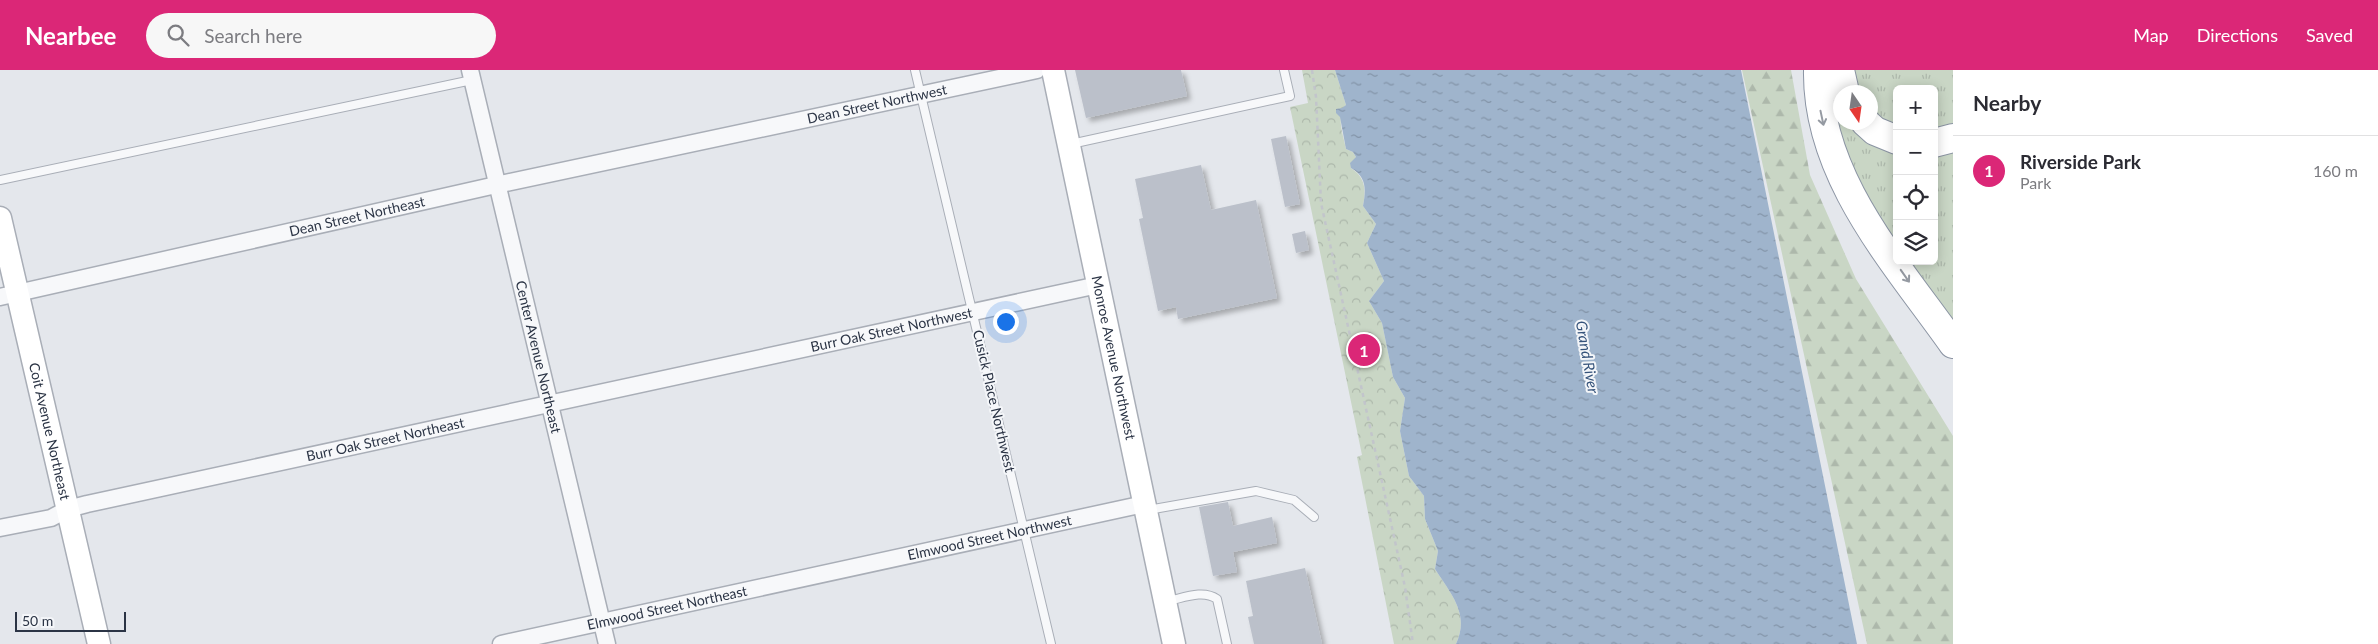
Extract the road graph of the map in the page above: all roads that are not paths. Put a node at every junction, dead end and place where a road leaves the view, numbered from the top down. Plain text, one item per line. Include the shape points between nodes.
1 (915, 70) edge
2 (1037, 70) edge
3 (1053, 70) edge
4 (1284, 70) edge
5 (1818, 70) edge
6 (1840, 70) edge
7 (471, 75) edge
8 (1843, 85) edge
9 (921, 95) junction
10 (1874, 130) edge
11 (1893, 138) edge
12 (1953, 138) edge
13 (715, 139) joint
14 (1938, 142) edge
15 (1069, 144) junction
16 (0, 180) edge
17 (496, 185) junction
18 (0, 218) edge
19 (1098, 285) junction
20 (9, 295) edge
21 (973, 312) junction
22 (1953, 344) edge
23 (773, 355) joint
24 (549, 403) junction
25 (1145, 507) junction
26 (68, 509) junction
27 (1314, 518) dead end
28 (0, 528) edge
29 (1024, 530) junction
30 (834, 572) joint
31 (1165, 601) junction
32 (602, 622) junction
33 (99, 644) edge
34 (501, 644) edge
35 (607, 644) edge
36 (1051, 644) edge
37 (1174, 644) edge
38 (1227, 644) edge

1 - 9 lane, Cusick Place Northwest
2 - 9 street, Dean Street Northwest
3 - 15 main road, Monroe Avenue Northwest
4 - 15 lane via 1290,96
5 -> 22 highway via 1819,104 1824,128 1830,152 1844,182 1873,231
6 - 8 highway
7 - 16 lane
7 - 17 street, Center Avenue Northeast
9 - 13 street, Dean Street Northwest
9 - 21 lane, Cusick Place Northwest
10 - 11 highway
12 - 14 highway
13 - 17 street, Dean Street Northeast
15 - 19 main road, Monroe Avenue Northwest
17 - 20 street, Dean Street Northeast
17 - 24 street, Center Avenue Northeast
18 - 20 main road, Coit Avenue Northeast
19 - 21 street, Burr Oak Street Northwest
19 - 25 main road, Monroe Avenue Northwest
20 - 26 main road, Coit Avenue Northeast
21 - 23 street, Burr Oak Street Northwest
21 - 29 lane, Cusick Place Northwest
23 - 24 street, Burr Oak Street Northeast
24 - 26 street, Burr Oak Street Northeast
24 - 32 street, Center Avenue Northeast
25 - 27 lane via 1256,491 1294,500
25 - 29 street, Elmwood Street Northwest
25 - 31 main road, Monroe Avenue Northwest
26 - 28 street, Burr Oak Street Northeast via 51,518
26 - 33 main road, Coit Avenue Northeast
29 - 30 street, Elmwood Street Northwest
29 - 36 lane, Cusick Place Northwest
30 - 32 street, Elmwood Street Northeast
31 - 37 main road, Monroe Avenue Northwest
31 - 38 lane via 1210,594 1217,599
32 - 34 street, Elmwood Street Northeast
32 - 35 street, Center Avenue Northeast

